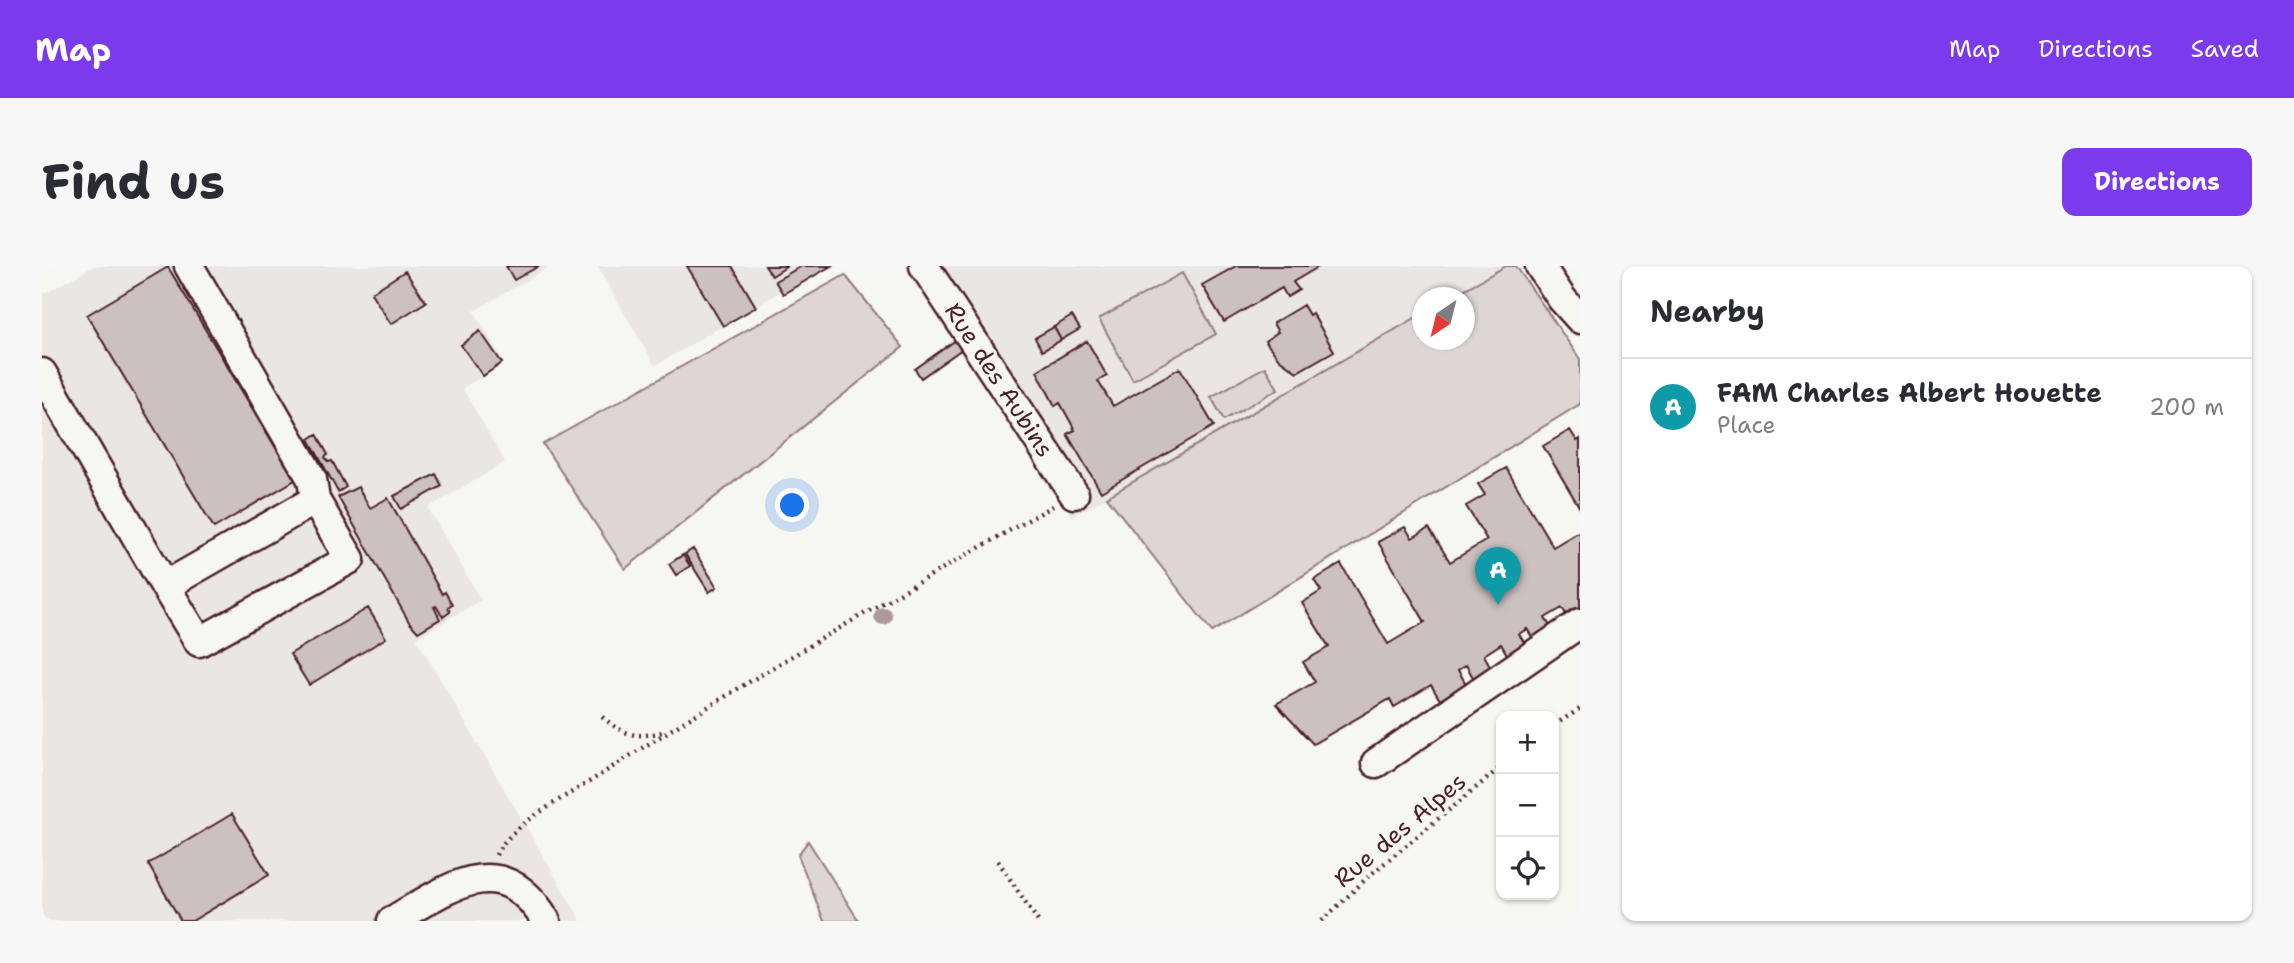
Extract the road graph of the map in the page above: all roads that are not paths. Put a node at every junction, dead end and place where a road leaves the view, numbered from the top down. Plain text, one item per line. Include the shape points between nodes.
1 (189, 266) edge
2 (924, 266) edge
3 (1545, 268) edge
4 (1580, 319) edge
5 (42, 373) edge
6 (1074, 494) road end
7 (315, 500) junction
8 (165, 586) junction
9 (1580, 624) edge
10 (1376, 762) dead end
11 (392, 921) edge
12 (546, 921) edge

1 - 7 street via 312,478
2 - 6 street, Rue des Aubins
3 - 4 street
5 - 8 street
7 - 8 street
7 - 8 street via 350,559 199,642
9 - 10 street
11 - 12 street via 447,888 485,878 511,882 534,901

